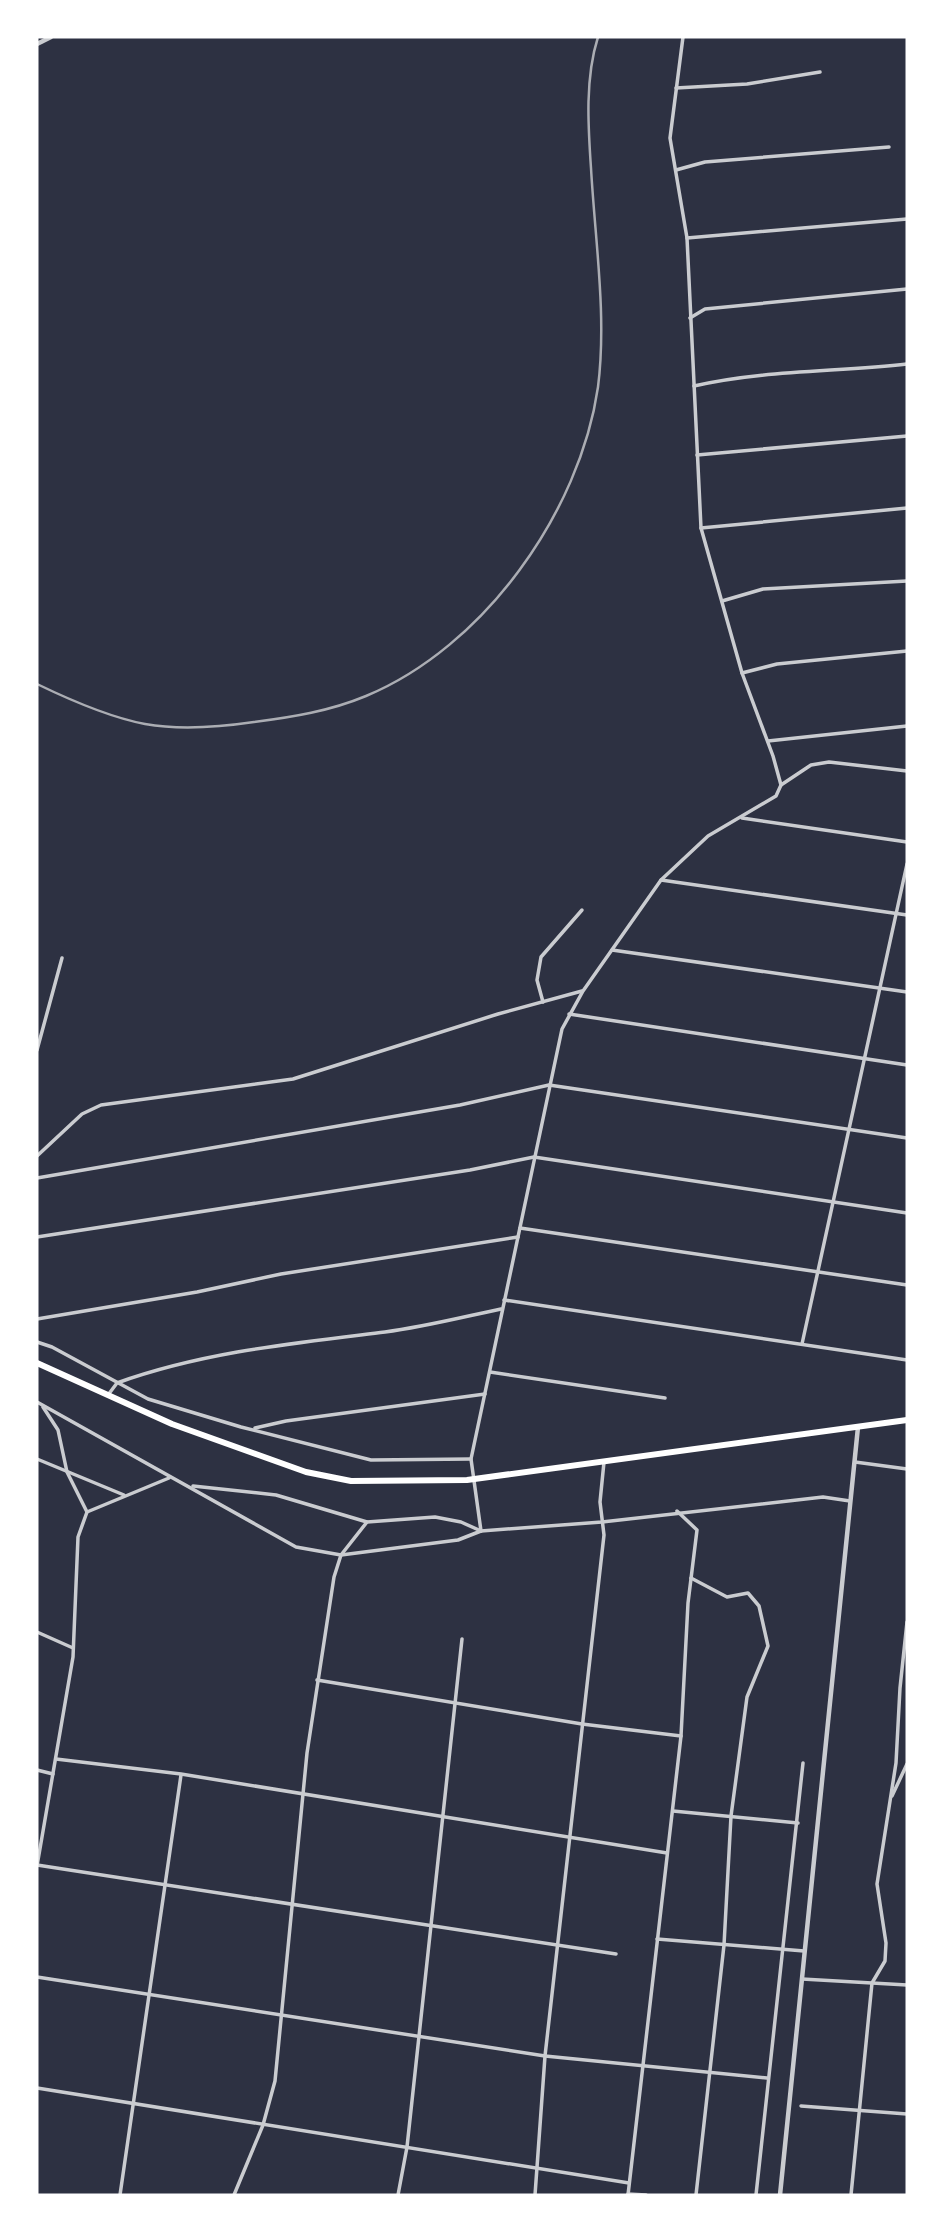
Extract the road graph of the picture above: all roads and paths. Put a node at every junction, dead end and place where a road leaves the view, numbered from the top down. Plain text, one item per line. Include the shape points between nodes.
1 (51, 37) edge
2 (683, 37) edge
3 (37, 44) edge
4 (820, 72) dead end
5 (676, 88) junction
6 (889, 147) dead end
7 (676, 170) junction
8 (907, 219) edge
9 (687, 238) junction
10 (907, 289) edge
11 (690, 318) junction
12 (907, 364) edge
13 (694, 386) junction
14 (907, 436) edge
15 (696, 455) junction
16 (907, 508) edge
17 (701, 528) junction
18 (907, 581) edge
19 (722, 601) junction
20 (907, 651) edge
21 (742, 673) junction
22 (907, 726) edge
23 (768, 741) junction
24 (907, 771) edge
25 (781, 785) junction
26 (740, 818) junction
27 (907, 842) edge
28 (907, 864) edge
29 (661, 880) junction
30 (582, 910) dead end
31 (897, 913) junction
32 (907, 915) edge
33 (612, 950) junction
34 (62, 958) dead end
35 (878, 988) junction
36 (583, 991) junction
37 (907, 992) edge
38 (543, 1002) junction
39 (569, 1014) junction
40 (37, 1050) edge
41 (865, 1058) junction
42 (907, 1065) edge
43 (549, 1085) junction
44 (849, 1130) junction
45 (907, 1138) edge
46 (37, 1156) edge
47 (534, 1157) junction
48 (37, 1178) edge
49 (834, 1202) junction
50 (907, 1213) edge
51 (520, 1228) junction
52 (37, 1237) edge
53 (518, 1237) junction
54 (817, 1273) junction
55 (907, 1285) edge
56 (504, 1300) junction
57 (502, 1309) junction
58 (37, 1319) edge
59 (37, 1342) edge
60 (803, 1344) junction
61 (907, 1360) edge
62 (37, 1363) edge
63 (490, 1372) junction
64 (117, 1384) junction
65 (485, 1394) junction
66 (108, 1395) junction
67 (665, 1398) dead end
68 (38, 1402) edge
69 (907, 1420) edge
70 (858, 1427) junction
71 (253, 1428) junction
72 (37, 1459) edge
73 (471, 1460) junction
74 (604, 1462) junction
75 (855, 1462) junction
76 (907, 1469) edge
77 (67, 1472) junction
78 (170, 1478) junction
79 (473, 1479) junction
80 (191, 1486) junction
81 (124, 1495) junction
82 (849, 1501) junction
83 (677, 1511) junction
84 (87, 1512) junction
85 (367, 1522) junction
86 (603, 1522) junction
87 (481, 1531) junction
88 (341, 1555) junction
89 (691, 1578) junction
90 (907, 1622) edge
91 (37, 1632) edge
92 (462, 1639) dead end
93 (73, 1648) junction
94 (317, 1680) junction
95 (900, 1688) junction
96 (907, 1688) edge
97 (455, 1703) junction
98 (582, 1724) junction
99 (681, 1736) junction
100 (55, 1759) junction
101 (803, 1763) dead end
102 (907, 1764) edge
103 (37, 1770) edge
104 (53, 1774) junction
105 (181, 1774) junction
106 (302, 1794) junction
107 (889, 1805) junction
108 (673, 1811) junction
109 (441, 1816) junction
110 (731, 1816) junction
111 (798, 1823) junction
112 (570, 1837) junction
113 (667, 1853) junction
114 (37, 1865) edge
115 (164, 1887) junction
116 (293, 1904) junction
117 (430, 1924) junction
118 (657, 1939) junction
119 (724, 1945) junction
120 (557, 1947) junction
121 (784, 1950) junction
122 (804, 1951) junction
123 (616, 1954) dead end
124 (37, 1977) edge
125 (803, 1979) junction
126 (872, 1983) junction
127 (907, 1984) edge
128 (149, 1995) junction
129 (284, 2017) junction
130 (418, 2037) junction
131 (545, 2056) junction
132 (641, 2064) junction
133 (710, 2072) junction
134 (767, 2078) junction
135 (37, 2088) edge
136 (134, 2106) junction
137 (801, 2106) dead end
138 (861, 2109) junction
139 (907, 2114) edge
140 (263, 2125) junction
141 (407, 2147) junction
142 (538, 2168) junction
143 (629, 2183) junction
144 (120, 2195) edge
145 (234, 2195) edge
146 (398, 2195) edge
147 (535, 2195) edge
148 (628, 2195) edge
149 (646, 2195) edge
150 (696, 2195) edge
151 (757, 2195) edge
152 (780, 2195) edge
153 (851, 2195) edge

1 - 3 street
2 - 5 street
4 - 5 street via 747,84
5 - 7 street via 670,138
6 - 7 street via 705,162
7 - 9 street
8 - 9 street
9 - 11 street
10 - 11 street via 705,309
11 - 13 street
12 - 13 street via 756,375
13 - 15 street
14 - 15 street
15 - 17 street
16 - 17 street
17 - 19 street
18 - 19 street via 764,589
19 - 21 street
20 - 21 street via 777,664
21 - 23 street
22 - 23 street
23 - 25 street
24 - 25 street via 829,762 811,765
25 - 26 street via 776,796
26 - 27 street
26 - 29 street via 708,836
28 - 31 street
29 - 31 street
29 - 33 street
30 - 38 street via 541,957 537,980
31 - 32 street
31 - 35 street
33 - 35 street
33 - 36 street
34 - 40 street
35 - 37 street
35 - 41 street
36 - 38 street
36 - 39 street
38 - 46 street via 293,1079 101,1105 82,1114
39 - 41 street
39 - 43 street
41 - 42 street
41 - 44 street
43 - 44 street
43 - 47 street
43 - 48 street via 460,1105
44 - 45 street
44 - 49 street
47 - 49 street
47 - 51 street
47 - 52 street
49 - 50 street
49 - 54 street
51 - 53 street
51 - 54 street
53 - 56 street
53 - 58 street
54 - 55 street
54 - 60 street
56 - 57 street
56 - 60 street
57 - 63 street
57 - 64 street via 388,1332 205,1358
59 - 64 street
60 - 61 street
62 - 66 main road
63 - 65 street
63 - 67 street
64 - 66 street
64 - 71 street via 148,1399
65 - 71 street
65 - 73 street
66 - 79 main road via 172,1424 306,1472 351,1480
68 - 77 street via 58,1430
68 - 78 street
69 - 70 main road
70 - 74 main road
70 - 75 street
71 - 73 street via 371,1460
72 - 77 street
73 - 79 street
74 - 79 main road
74 - 86 street
75 - 76 street
75 - 82 street
77 - 81 street
77 - 84 street
78 - 80 street
78 - 81 street
79 - 87 street
80 - 85 street via 276,1495
80 - 88 street via 296,1547
81 - 84 street
82 - 83 street via 822,1497
82 - 122 street
83 - 86 street
83 - 89 street via 697,1530
84 - 93 street via 78,1537
85 - 87 street via 435,1517
85 - 88 street
86 - 87 street
86 - 98 street
87 - 88 street via 458,1540
88 - 94 street
89 - 99 street
89 - 110 street via 727,1597 748,1593 759,1606 765,1625 768,1646 747,1697
90 - 95 street
91 - 93 street
92 - 97 street
93 - 100 street
94 - 97 street
94 - 106 street
95 - 96 street
95 - 107 street
97 - 98 street
97 - 109 street
98 - 99 street
98 - 112 street
99 - 108 street
100 - 104 street
100 - 105 street
101 - 111 street
102 - 107 street
103 - 104 street
104 - 114 street
105 - 106 street
105 - 115 street
106 - 109 street
106 - 116 street
107 - 126 street via 877,1884 885,1961
108 - 110 street
108 - 113 street
109 - 112 street
109 - 117 street
110 - 111 street
110 - 119 street
111 - 121 street
112 - 113 street
112 - 120 street
113 - 118 street
114 - 115 street
115 - 116 street
115 - 128 street
116 - 117 street
116 - 129 street
117 - 120 street
117 - 130 street
118 - 119 street
118 - 132 street
119 - 121 street
119 - 133 street
120 - 123 street
120 - 131 street
121 - 122 street
121 - 134 street
122 - 125 street
124 - 128 street
125 - 126 street
125 - 152 street
126 - 127 street
126 - 138 street
128 - 129 street
128 - 136 street
129 - 130 street
129 - 140 street
130 - 131 street
130 - 141 street
131 - 132 street
131 - 142 street
132 - 133 street
132 - 143 street
133 - 134 street
133 - 150 street
134 - 151 street
135 - 136 street
136 - 140 street
136 - 144 street
137 - 138 street
138 - 139 street
138 - 153 street
140 - 141 street
140 - 145 street
141 - 142 street
141 - 146 street
142 - 143 street
142 - 147 street
143 - 148 street
148 - 149 street

